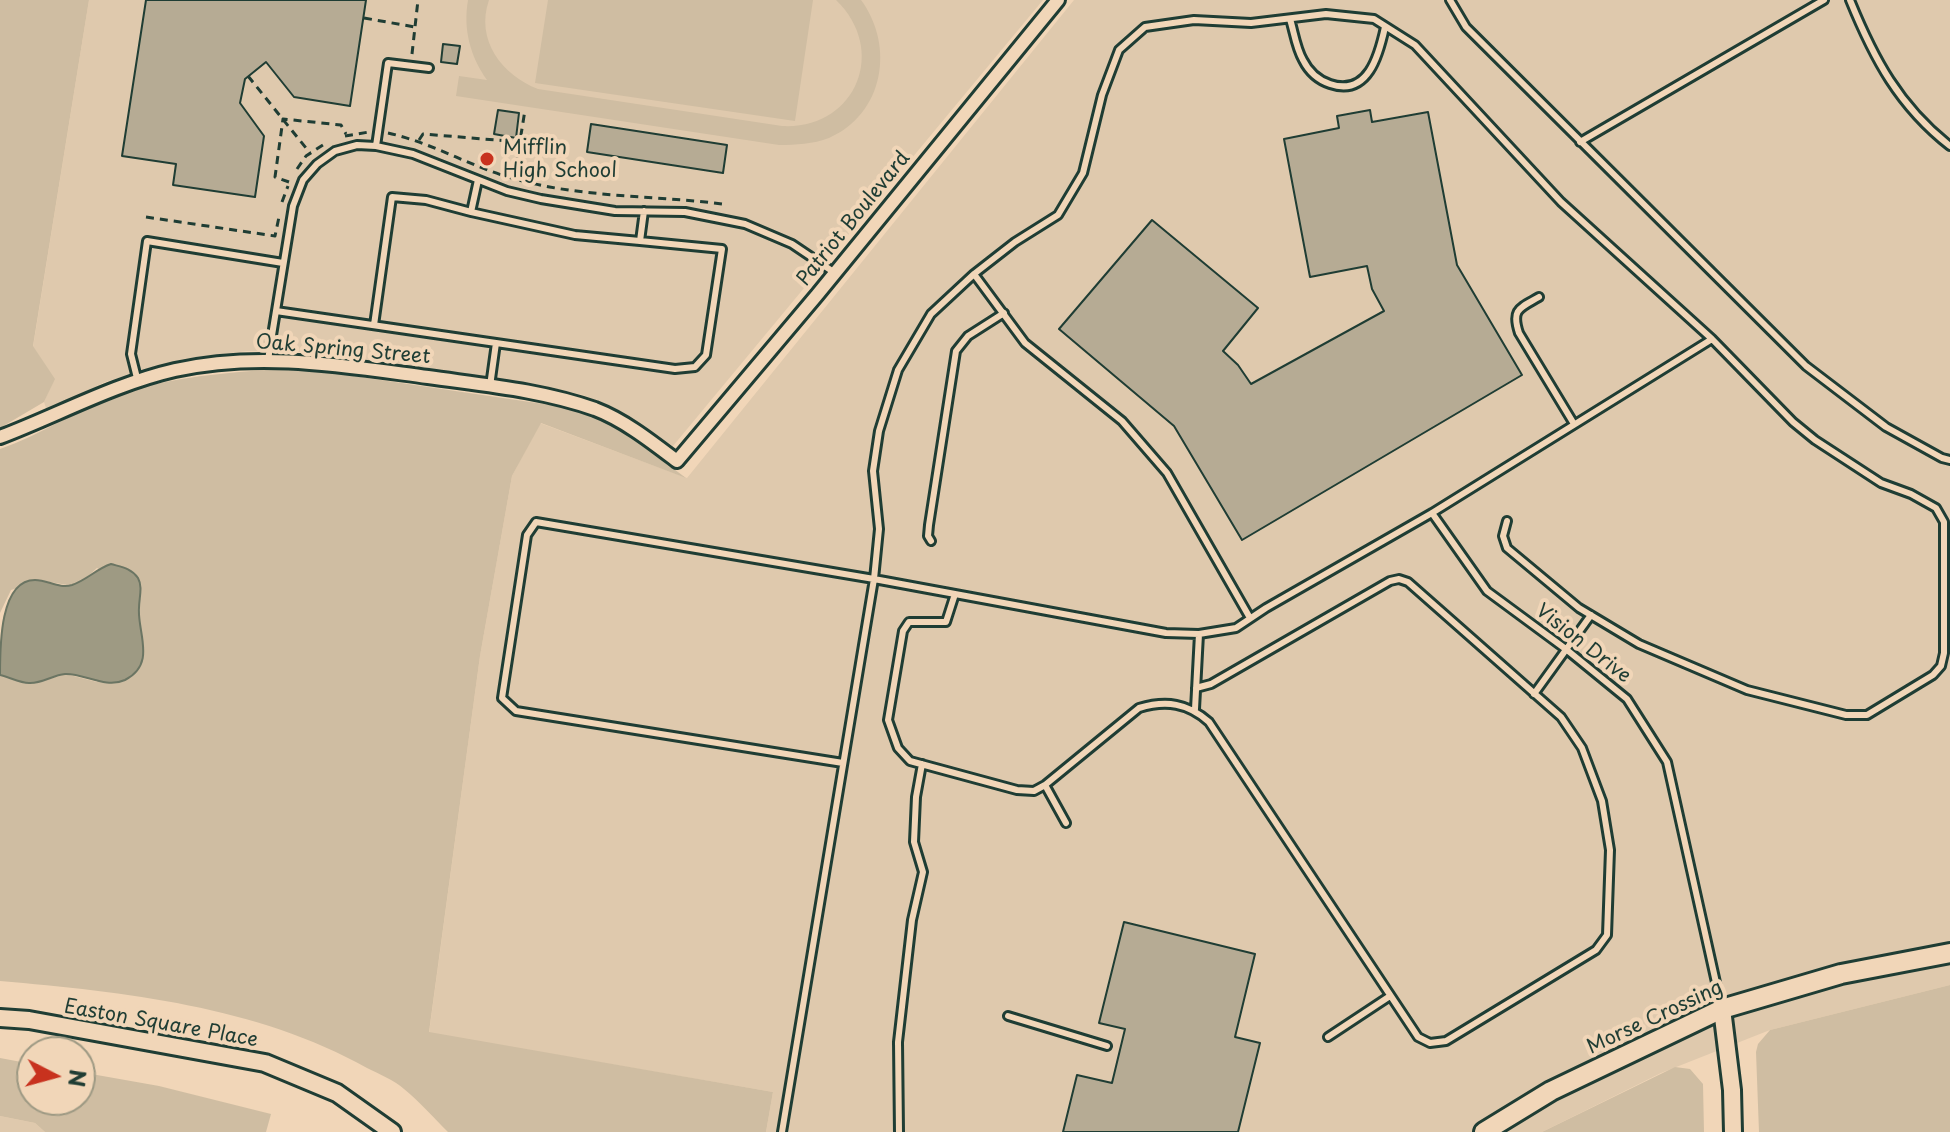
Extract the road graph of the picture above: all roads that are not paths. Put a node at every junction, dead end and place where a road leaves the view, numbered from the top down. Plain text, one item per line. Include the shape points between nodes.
1 (1058, 0) edge
2 (1450, 0) edge
3 (1824, 0) edge
4 (1850, 0) edge
5 (1290, 19) junction
6 (1385, 27) junction
7 (429, 68) dead end
8 (1580, 142) junction
9 (376, 146) junction
10 (1950, 146) edge
11 (478, 180) junction
12 (644, 211) junction
13 (471, 212) junction
14 (640, 241) junction
15 (283, 263) junction
16 (835, 273) junction
17 (974, 274) junction
18 (1539, 297) dead end
19 (276, 311) junction
20 (1004, 313) junction
21 (374, 325) junction
22 (1712, 339) junction
23 (496, 343) junction
24 (268, 360) junction
25 (138, 382) junction
26 (490, 386) junction
27 (1574, 424) junction
28 (0, 437) edge
29 (1950, 460) edge
30 (677, 461) joint
31 (1432, 513) junction
32 (1507, 521) dead end
33 (931, 541) dead end
34 (874, 579) junction
35 (955, 594) junction
36 (1591, 615) junction
37 (1250, 618) junction
38 (1199, 634) junction
39 (1567, 650) junction
40 (1196, 688) junction
41 (1534, 694) junction
42 (1195, 709) junction
43 (843, 763) junction
44 (922, 764) junction
45 (1045, 785) junction
46 (1066, 823) dead end
47 (1950, 953) edge
48 (1390, 996) junction
49 (1722, 1009) junction
50 (1008, 1016) dead end
51 (0, 1018) edge
52 (1328, 1037) dead end
53 (1107, 1046) dead end
54 (392, 1132) edge
55 (782, 1132) edge
56 (899, 1132) edge
57 (1484, 1132) edge
58 (1733, 1132) edge

1 - 16 street, Patriot Boulevard
2 - 8 lane via 1466,27
3 - 8 lane
4 - 10 lane via 1886,78 1930,131
5 - 6 lane via 1326,14 1374,19
5 - 6 lane via 1311,73 1336,86 1363,80 1378,56
5 - 17 lane via 1194,20 1145,27 1119,50 1083,173 1058,215
6 - 22 lane via 1415,45 1561,202
7 - 9 lane via 388,63
8 - 29 lane via 1806,366 1886,427
9 - 11 lane via 413,154
9 - 15 lane via 335,151 303,180
11 - 12 lane via 541,199
11 - 13 lane
12 - 14 lane
12 - 16 lane via 685,212 745,224 792,244
13 - 14 lane via 575,235
13 - 21 lane via 392,197
14 - 23 lane via 722,249 706,355 695,367 675,369
15 - 19 lane
15 - 25 lane via 147,241 131,354
16 - 30 street, Patriot Boulevard
17 - 20 lane
17 - 34 lane via 931,314 898,370 873,471 879,529
18 - 27 lane via 1521,308 1515,322
19 - 21 lane
19 - 24 lane
20 - 33 lane via 968,336 956,351 929,525
20 - 37 lane via 1025,343 1122,421 1167,473
21 - 23 lane
22 - 27 lane
22 - 36 lane via 1815,440 1881,483 1936,508 1944,522 1941,666 1867,715 1846,715 1700,672
23 - 26 lane
24 - 25 street, Oak Spring Street via 175,370
24 - 26 street, Oak Spring Street
25 - 28 street, Oak Spring Street
26 - 30 street, Oak Spring Street via 598,410
27 - 31 lane
31 - 37 lane
31 - 39 lane, Vision Drive via 1487,591
32 - 36 lane via 1507,548
34 - 35 lane
34 - 43 lane
34 - 43 lane via 536,522 527,535 502,698 516,711
35 - 38 lane via 1166,633
35 - 44 lane via 946,622 909,622 903,631 888,720 898,748 910,761
36 - 39 lane
37 - 38 lane via 1236,628
38 - 40 lane
39 - 41 lane
39 - 49 lane, Vision Drive via 1627,699 1667,762
40 - 41 lane via 1399,579
40 - 42 lane
41 - 48 lane via 1561,717 1582,748 1602,801 1610,850 1607,935 1596,950 1446,1041 1430,1043 1418,1037
42 - 45 lane via 1158,703 1139,708
42 - 48 lane via 1209,722
43 - 55 lane
44 - 45 lane via 1017,790
44 - 56 lane via 914,842 923,872 900,1024
45 - 46 lane
47 - 49 main road, Morse Crossing via 1841,974
48 - 52 lane
49 - 57 main road, Morse Crossing via 1551,1091
49 - 58 street
50 - 53 lane
51 - 54 street, Easton Square Place via 265,1063 337,1093

